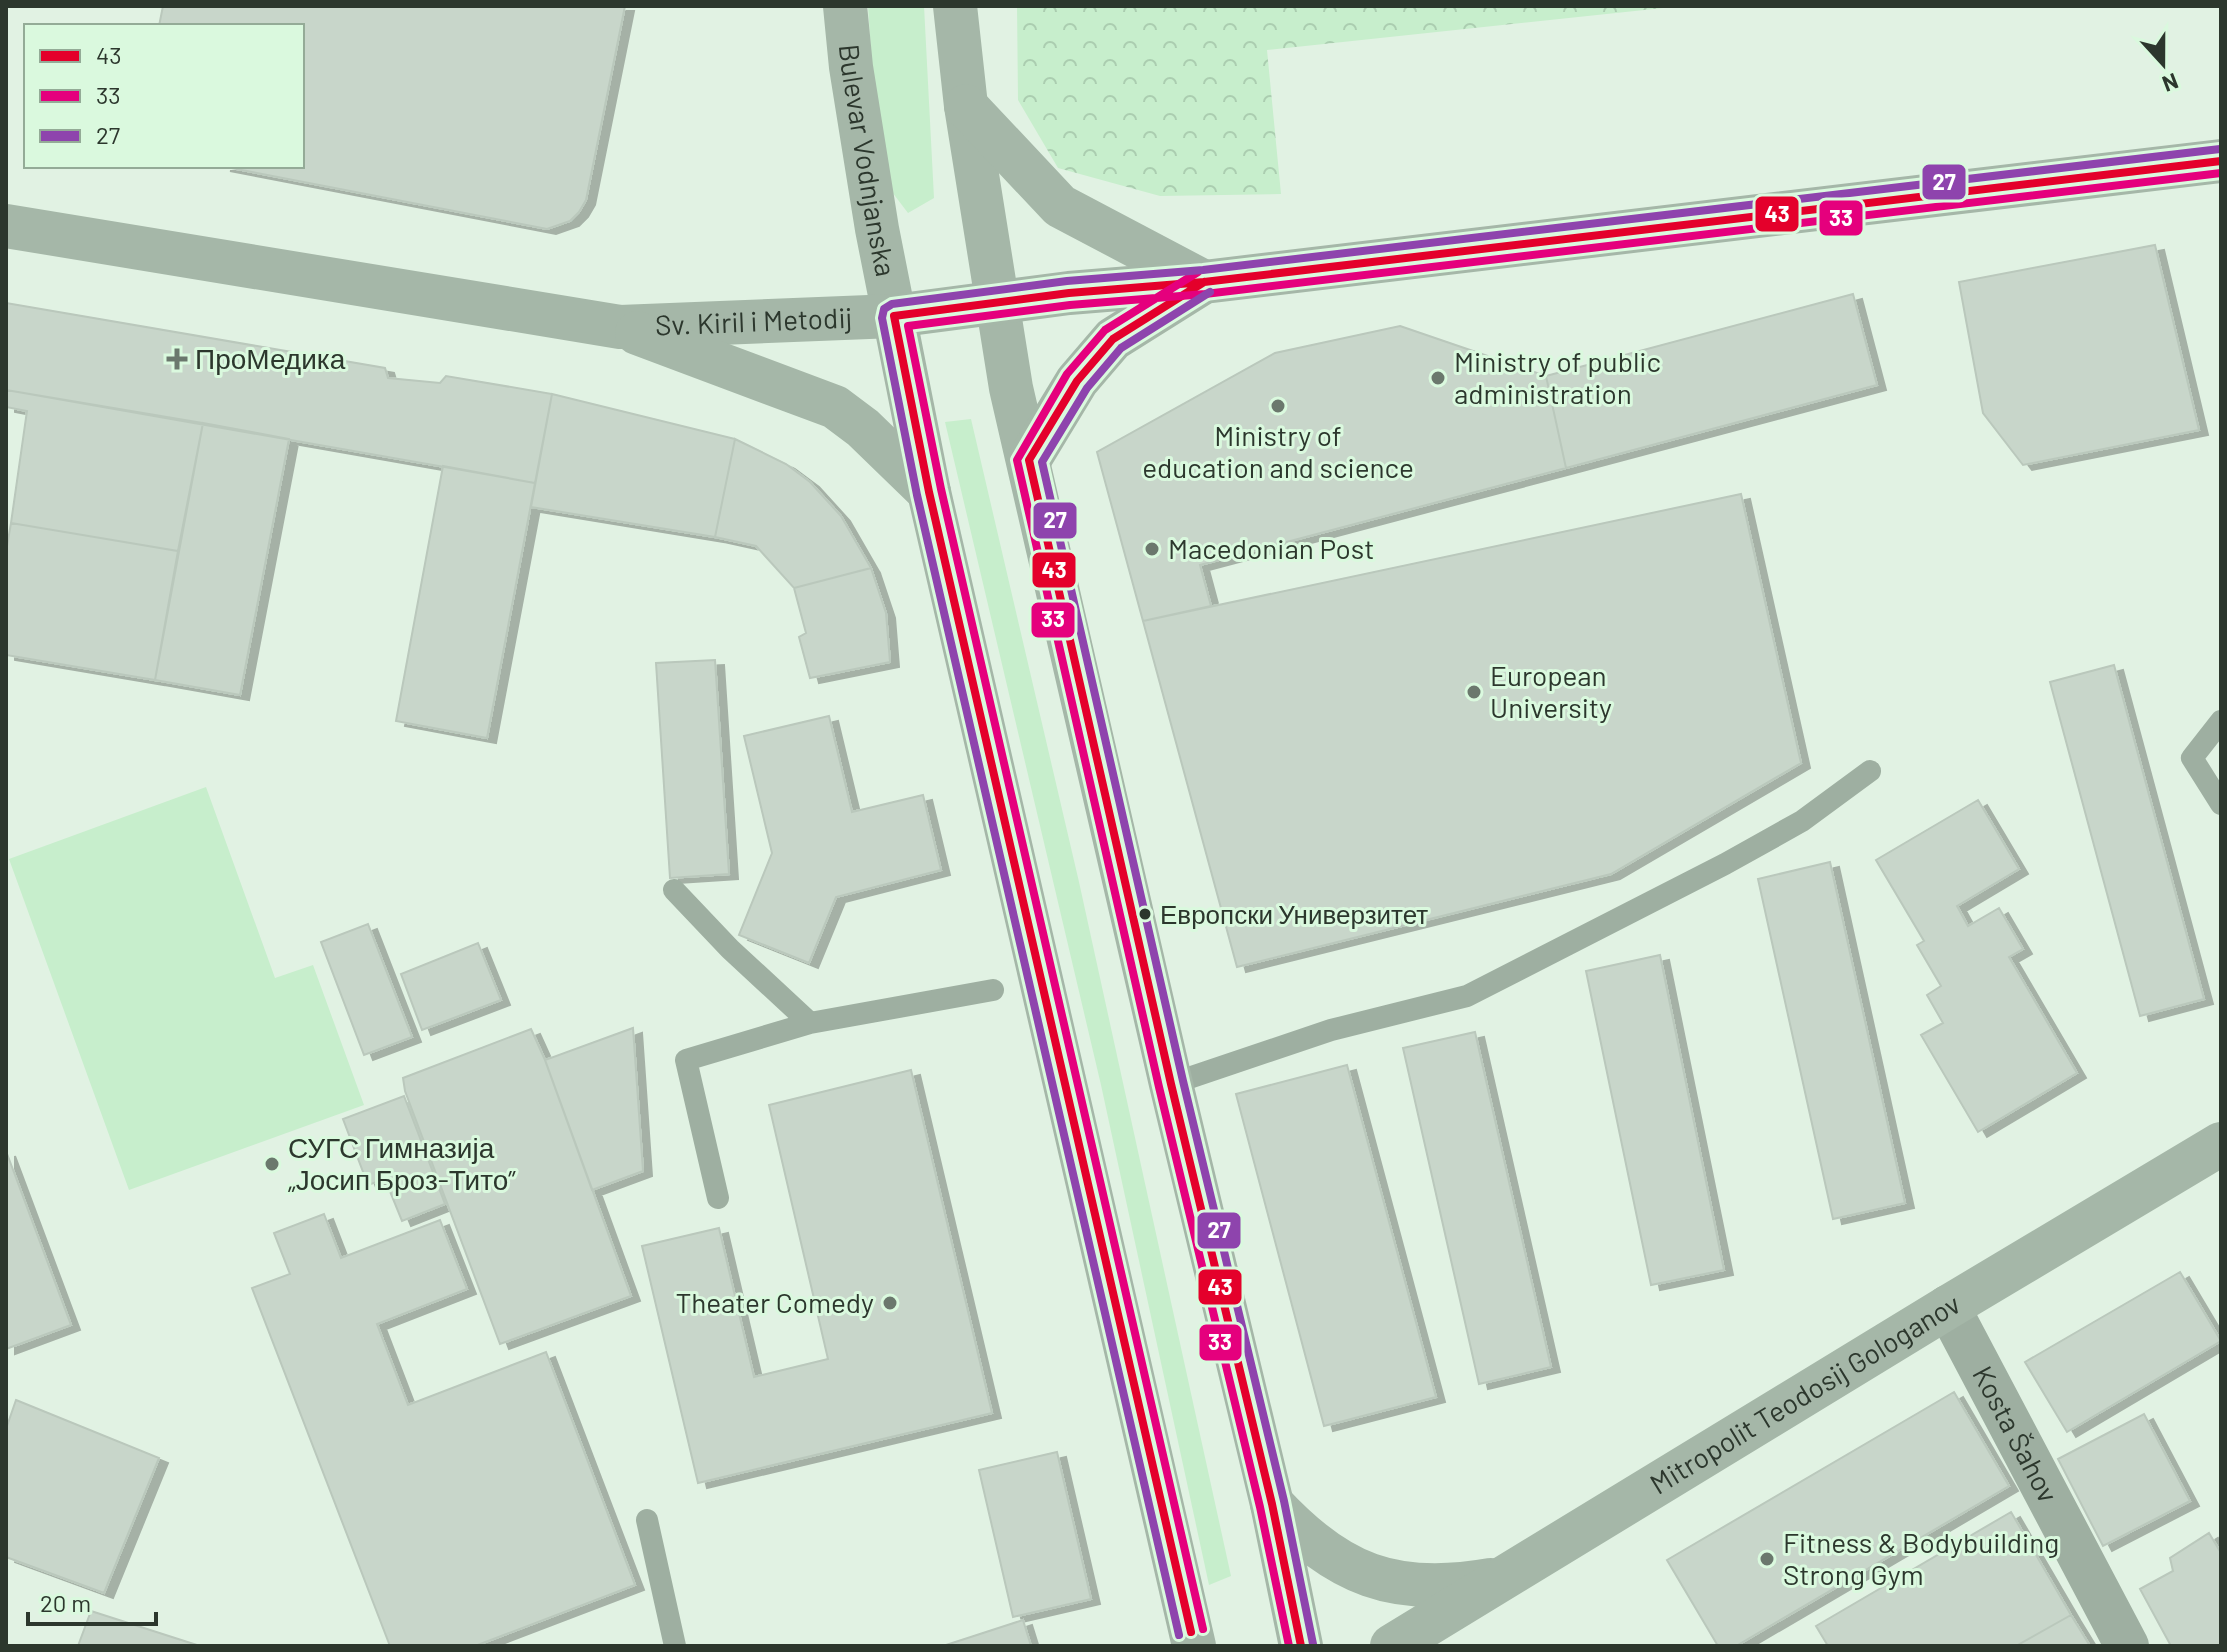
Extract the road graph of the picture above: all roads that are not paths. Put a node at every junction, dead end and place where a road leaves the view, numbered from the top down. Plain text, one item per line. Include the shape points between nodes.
1 (845, 6) edge
2 (955, 6) edge
3 (966, 106) junction
4 (2221, 161) edge
5 (6, 226) edge
6 (1204, 282) junction
7 (996, 303) junction
8 (894, 316) junction
9 (620, 327) junction
10 (1029, 460) junction
11 (929, 492) junction
12 (2221, 721) edge
13 (1870, 771) dead end
14 (2221, 804) edge
15 (674, 890) dead end
16 (993, 990) dead end
17 (810, 1023) junction
18 (1171, 1084) junction
19 (2221, 1144) edge
20 (718, 1198) dead end
21 (1948, 1307) junction
22 (1272, 1504) junction
23 (647, 1520) dead end
24 (1506, 1578) junction
25 (675, 1646) edge
26 (1194, 1646) edge
27 (1301, 1646) edge
28 (1392, 1646) edge
29 (2127, 1646) edge

1 - 8 street, Bulevar Vodnjanska
2 - 3 street
3 - 6 street via 1060,206
3 - 7 street
4 - 6 street, Sv. Kiril i Metodij
5 - 9 street, Sv. Kiril i Metodij
6 - 7 street, Sv. Kiril i Metodij
6 - 10 street via 1113,339 1077,381
7 - 8 street, Sv. Kiril i Metodij
7 - 10 street
8 - 9 street, Sv. Kiril i Metodij
8 - 11 street, Bulevar Vodnjanska
9 - 11 street via 835,407
10 - 18 street
11 - 26 street, Bulevar Vodnjanska
12 - 14 lane via 2192,758
13 - 18 lane via 1802,821 1725,864 1467,996 1331,1030
15 - 17 lane
16 - 17 lane
17 - 20 lane via 686,1060
18 - 22 street
19 - 21 street, Mitropolit Teodosij Gologanov
21 - 24 street, Mitropolit Teodosij Gologanov
21 - 29 street, Kosta Šahov
22 - 24 street via 1301,1535 1367,1575 1417,1585
22 - 27 street
23 - 25 lane
24 - 28 street, Mitropolit Teodosij Gologanov

